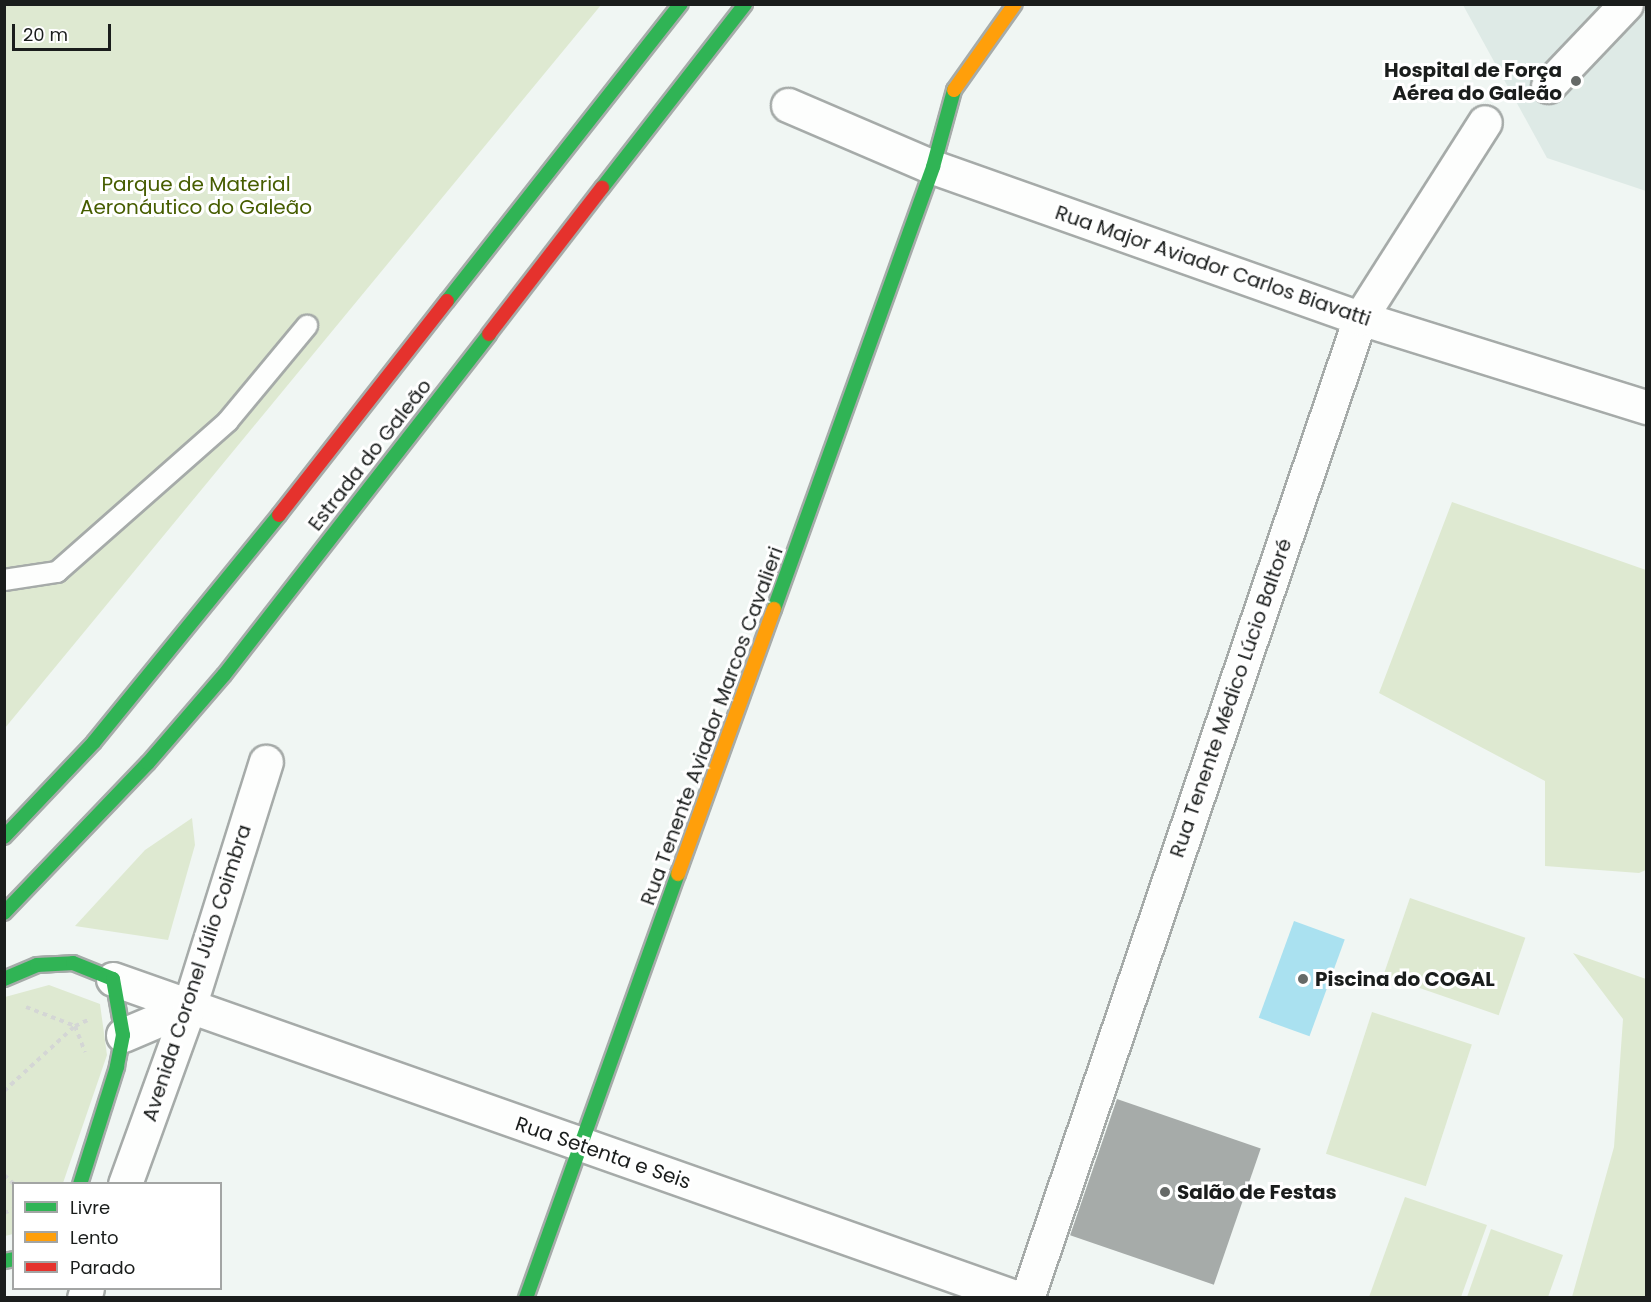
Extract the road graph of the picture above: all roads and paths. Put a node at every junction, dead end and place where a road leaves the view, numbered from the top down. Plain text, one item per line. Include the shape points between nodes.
1 (681, 4) edge
2 (745, 4) edge
3 (1015, 4) edge
4 (1626, 4) edge
5 (1548, 86) dead end
6 (788, 105) dead end
7 (1485, 122) dead end
8 (933, 168) junction
9 (1360, 318) junction
10 (307, 326) dead end
11 (1647, 407) edge
12 (4, 580) edge
13 (266, 762) dead end
14 (4, 837) edge
15 (4, 913) edge
16 (4, 980) edge
17 (23, 1006) dead end
18 (119, 1006) junction
19 (189, 1007) junction
20 (75, 1026) junction
21 (86, 1056) dead end
22 (4, 1091) edge
23 (581, 1146) junction
24 (81, 1182) edge
25 (126, 1182) edge
26 (526, 1298) edge
27 (1018, 1298) edge
28 (1027, 1298) edge

1 - 14 main road, Estrada do Galeão via 186,633 94,742
2 - 15 main road, Estrada do Galeão via 224,675 148,763
3 - 8 main road, Rua Tenente Aviador Marcos Cavalieri via 953,92
4 - 5 street
6 - 8 street, Rua Major Aviador Carlos Biavatti
7 - 9 street, Rua Tenente Médico Lúcio Baltoré
8 - 9 street, Rua Major Aviador Carlos Biavatti
8 - 23 main road, Rua Tenente Aviador Marcos Cavalieri
9 - 11 street, Rua Major Aviador Carlos Biavatti
9 - 28 street, Rua Tenente Médico Lúcio Baltoré
10 - 12 lane via 228,422 57,572
13 - 19 street, Avenida Coronel Júlio Coimbra
16 - 18 main road via 37,965 73,963
17 - 20 path
18 - 19 street, Rua Setenta e Seis
18 - 19 street
18 - 20 path
18 - 24 main road via 117,1067
19 - 23 street, Rua Setenta e Seis
19 - 25 street, Avenida Coronel Júlio Coimbra
20 - 21 path
20 - 22 path
23 - 26 main road, Rua Tenente Aviador Marcos Cavalieri
23 - 27 street, Rua Setenta e Seis

